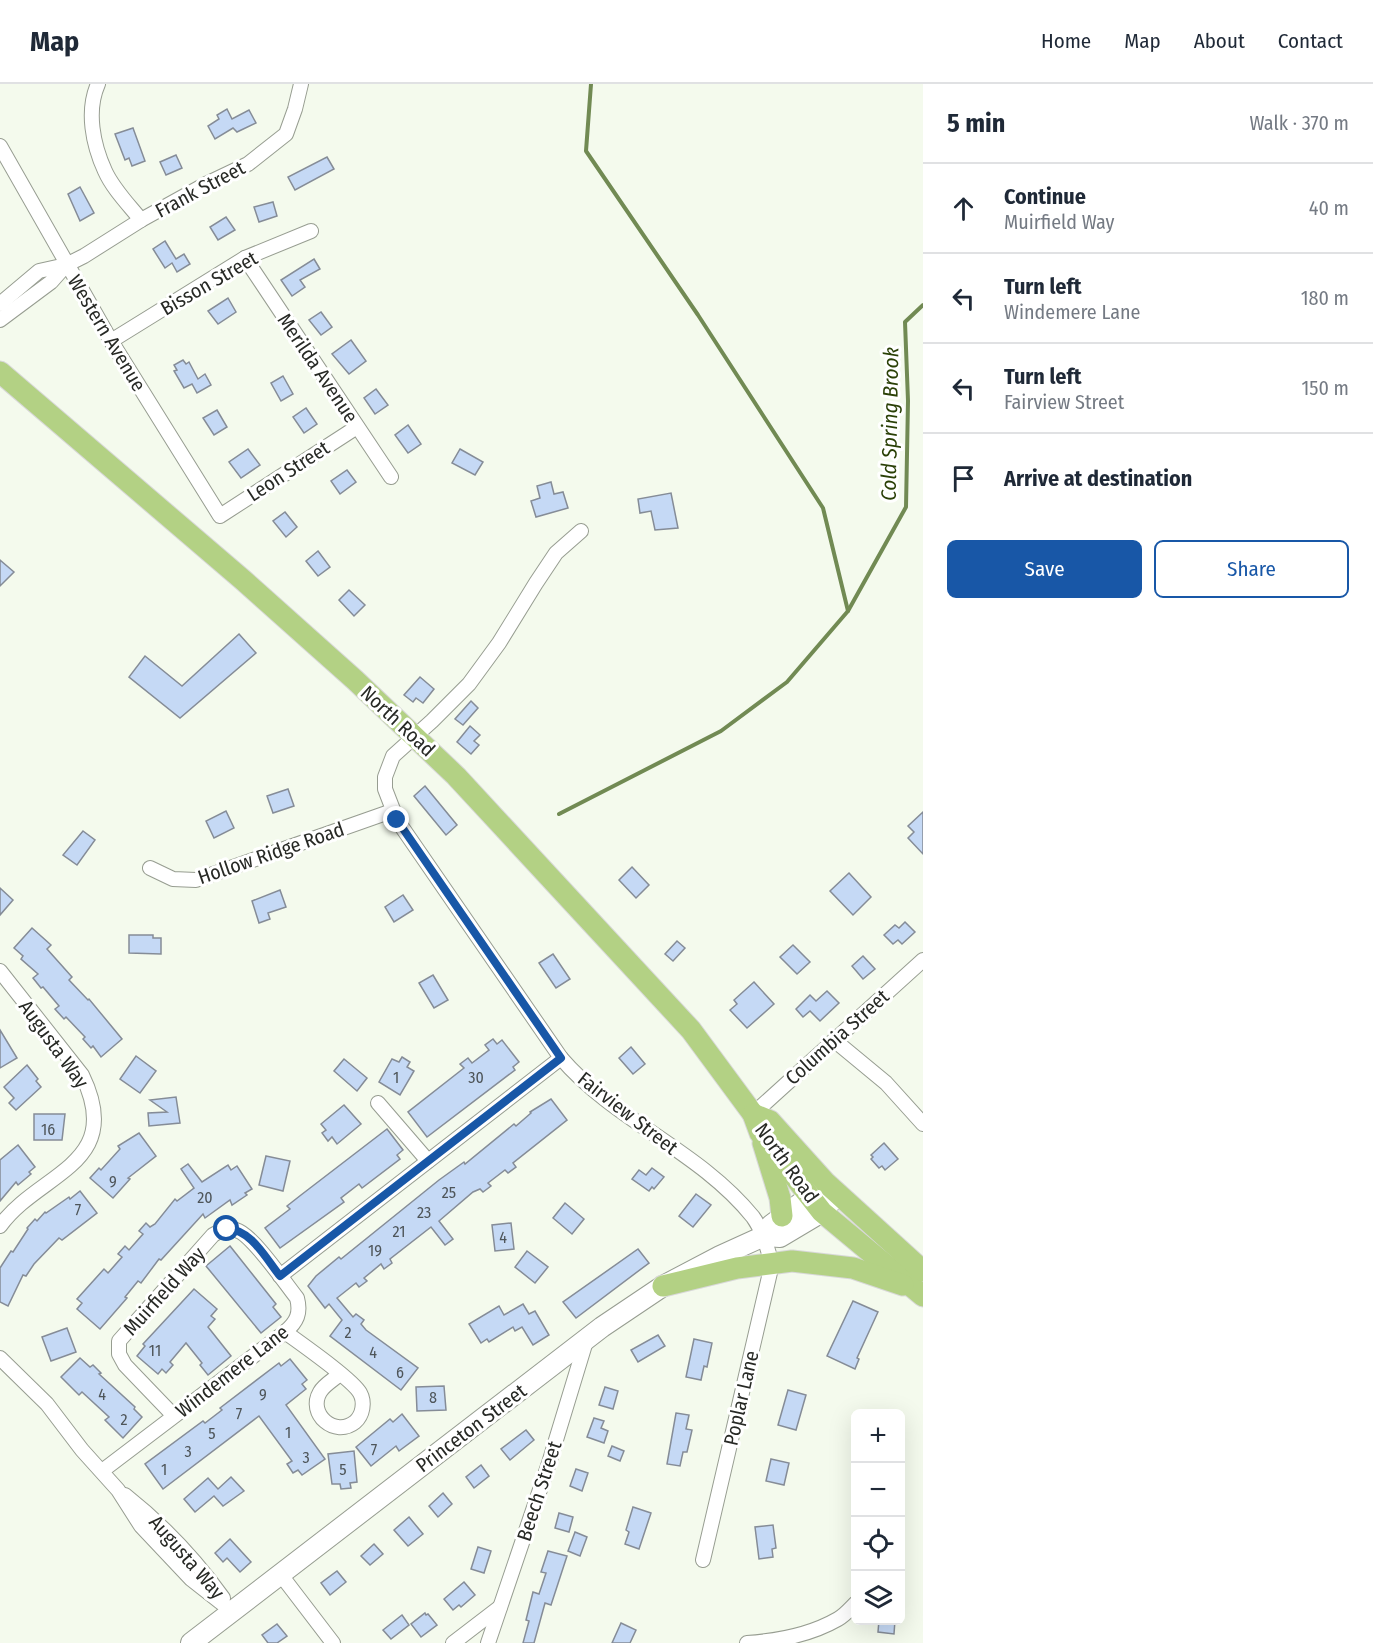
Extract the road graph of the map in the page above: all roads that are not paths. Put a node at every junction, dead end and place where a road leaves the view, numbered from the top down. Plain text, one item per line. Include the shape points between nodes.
1 (98, 84) edge
2 (301, 84) edge
3 (0, 146) edge
4 (141, 220) junction
5 (311, 231) dead end
6 (245, 258) junction
7 (66, 265) junction
8 (0, 304) edge
9 (0, 320) edge
10 (111, 341) junction
11 (0, 372) edge
12 (357, 427) junction
13 (391, 477) dead end
14 (219, 516) joint
15 (581, 531) dead end
16 (414, 737) junction
17 (392, 811) junction
18 (150, 868) dead end
19 (923, 960) edge
20 (0, 971) edge
21 (834, 1040) junction
22 (561, 1058) junction
23 (378, 1103) dead end
24 (756, 1124) junction
25 (923, 1124) edge
26 (428, 1161) junction
27 (824, 1196) junction
28 (782, 1216) junction
29 (0, 1226) edge
30 (764, 1236) junction
31 (772, 1264) junction
32 (280, 1276) junction
33 (663, 1286) junction
34 (921, 1286) edge
35 (285, 1332) junction
36 (587, 1338) junction
37 (0, 1358) edge
38 (340, 1374) dead end
39 (174, 1416) junction
40 (102, 1471) junction
41 (704, 1560) dead end
42 (281, 1575) junction
43 (500, 1607) junction
44 (851, 1608) edge
45 (233, 1612) junction
46 (191, 1643) edge
47 (333, 1643) edge
48 (453, 1643) edge
49 (488, 1643) edge
50 (747, 1643) edge

1 - 4 street via 91,126 105,171
2 - 4 street, Frank Street via 286,134 248,165
3 - 7 street, Western Avenue
4 - 7 street, Frank Street
5 - 6 street, Bisson Street
6 - 10 street, Bisson Street
6 - 12 street, Merilda Avenue
7 - 8 street, Frank Street via 39,271
7 - 9 street, Frank Street via 51,282
7 - 10 street, Western Avenue
10 - 14 street, Western Avenue
11 - 16 main road, North Road via 243,580
12 - 13 street, Merilda Avenue
12 - 14 street, Leon Street
15 - 16 street, Fairview Street via 556,554 469,684
16 - 17 street, Fairview Street via 387,767 385,789
16 - 24 main road, North Road via 456,776 691,1030
17 - 18 street, Hollow Ridge Road via 196,880 173,879
17 - 22 street, Fairview Street
19 - 21 street, Columbia Street
20 - 29 street, Augusta Way via 82,1076 93,1118 86,1147 77,1161 18,1205
21 - 24 street, Columbia Street
21 - 25 street via 886,1083
22 - 26 street
22 - 30 street, Fairview Street via 594,1092 717,1181 753,1218
23 - 26 street
24 - 27 main road, North Road via 770,1121
24 - 28 main road
26 - 32 street
27 - 28 main road, Princeton Street
27 - 30 main road, Princeton Street via 780,1237
27 - 34 main road
28 - 30 main road, Princeton Street
30 - 31 street, Poplar Lane
30 - 33 main road, Princeton Street
31 - 33 main road via 737,1268
31 - 34 main road via 792,1261 853,1268
31 - 41 street, Poplar Lane
32 - 35 street, Windemere Lane via 300,1307 293,1325
32 - 39 street, Muirfield Way via 242,1232 219,1231 123,1335 118,1347 121,1359
33 - 36 main road, Princeton Street
35 - 38 street
35 - 39 street, Windemere Lane
36 - 42 main road, Princeton Street
36 - 43 street, Beech Street
37 - 40 street, Augusta Way via 40,1396
39 - 40 street, Windemere Lane
40 - 45 street, Augusta Way via 177,1541
42 - 45 main road, Princeton Street
42 - 47 street
43 - 48 street
43 - 49 street, Beech Street
44 - 50 street via 840,1618 813,1630
45 - 46 main road, Princeton Street

